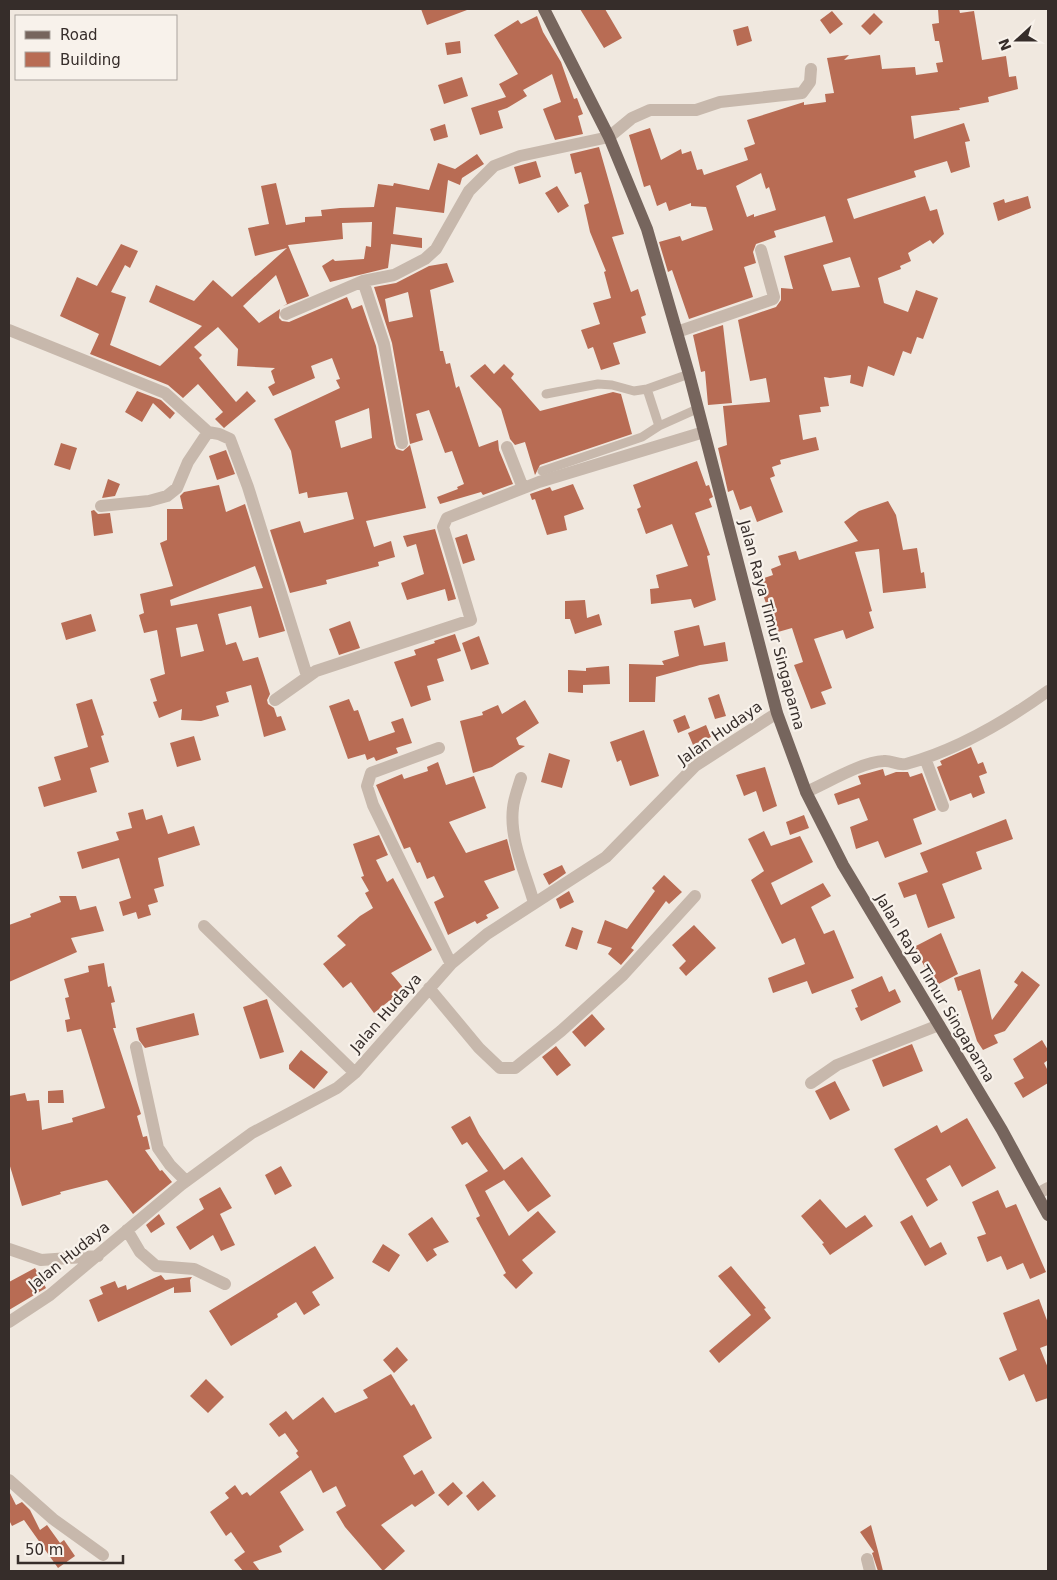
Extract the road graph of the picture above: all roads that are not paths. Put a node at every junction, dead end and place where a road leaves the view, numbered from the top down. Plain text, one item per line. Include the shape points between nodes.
1 (544, 9) edge
2 (811, 69) dead end
3 (609, 137) junction
4 (761, 250) dead end
5 (363, 281) junction
6 (286, 314) dead end
7 (9, 330) edge
8 (677, 332) junction
9 (688, 374) junction
10 (647, 389) junction
11 (546, 394) dead end
12 (697, 409) junction
13 (659, 426) junction
14 (208, 432) junction
15 (704, 432) junction
16 (402, 443) dead end
17 (508, 447) dead end
18 (542, 470) dead end
19 (523, 488) junction
20 (101, 506) dead end
21 (307, 676) junction
22 (1048, 691) edge
23 (275, 700) dead end
24 (777, 713) junction
25 (439, 748) dead end
26 (925, 758) junction
27 (521, 778) dead end
28 (806, 792) junction
29 (943, 806) dead end
30 (695, 896) dead end
31 (534, 903) junction
32 (204, 926) dead end
33 (451, 964) junction
34 (429, 988) junction
35 (938, 1025) junction
36 (136, 1047) dead end
37 (355, 1074) junction
38 (811, 1083) dead end
39 (186, 1181) junction
40 (1043, 1191) edge
41 (1048, 1215) edge
42 (127, 1230) junction
43 (9, 1249) edge
44 (98, 1256) junction
45 (225, 1284) dead end
46 (9, 1322) edge
47 (9, 1480) edge
48 (102, 1555) dead end

1 - 3 main road, Jalan Raya Timur Singaparna
2 - 3 street via 810,82 802,93 720,102 689,110 650,110 632,118
3 - 5 street via 520,156 494,166 469,191 436,250 394,275
3 - 8 main road, Jalan Raya Timur Singaparna via 647,229
4 - 8 street via 773,299
5 - 6 street
5 - 16 street via 384,344
7 - 14 street via 165,393
8 - 9 main road, Jalan Raya Timur Singaparna
9 - 10 lane
9 - 12 main road, Jalan Raya Timur Singaparna
10 - 11 lane via 634,391 598,384
10 - 13 lane
12 - 13 lane
12 - 15 main road, Jalan Raya Timur Singaparna
13 - 18 lane via 642,437
14 - 20 street via 188,462 178,488 167,496
14 - 21 street via 230,439 237,453
15 - 19 street
15 - 24 main road, Jalan Raya Timur Singaparna
17 - 19 street
19 - 21 street via 446,518 444,522 471,620 351,658
21 - 23 street
22 - 26 street via 1014,715 954,747
24 - 28 main road, Jalan Raya Timur Singaparna
24 - 31 street, Jalan Hudaya via 696,766 606,856
25 - 33 street via 371,773 367,786 387,836
26 - 28 street via 903,764 884,760
26 - 29 street
27 - 31 street via 512,819
28 - 35 main road, Jalan Raya Timur Singaparna via 843,865
30 - 34 street via 623,975 515,1068 500,1068
31 - 33 street, Jalan Hudaya via 487,934
32 - 37 street
33 - 34 street, Jalan Hudaya
34 - 37 street, Jalan Hudaya
35 - 38 street via 837,1065
35 - 40 main road, Jalan Raya Timur Singaparna
36 - 39 street via 158,1148
37 - 39 street, Jalan Hudaya via 337,1088 252,1134
39 - 42 street, Jalan Hudaya
40 - 41 main road, Jalan Raya Timur Singaparna
42 - 44 street, Jalan Hudaya
42 - 45 street via 140,1252 156,1266 194,1269
43 - 44 street via 42,1260
44 - 46 street, Jalan Hudaya via 50,1295
47 - 48 street via 53,1519

